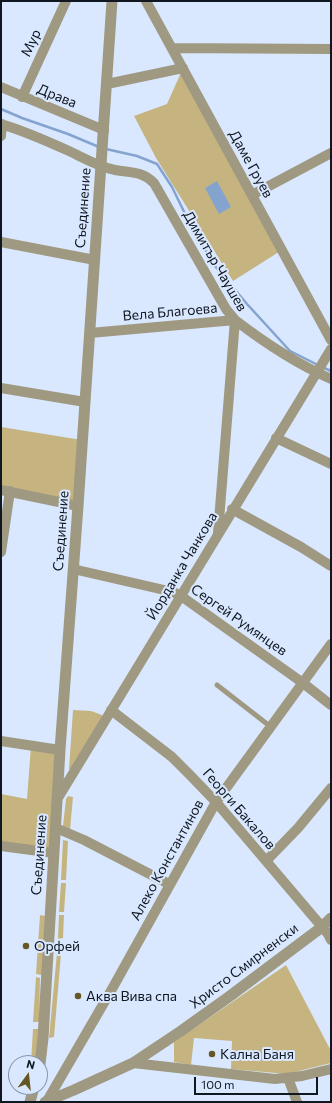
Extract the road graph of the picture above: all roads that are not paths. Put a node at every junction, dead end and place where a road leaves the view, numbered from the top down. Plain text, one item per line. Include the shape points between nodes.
1 (66, 1) edge
2 (112, 1) edge
3 (146, 1) edge
4 (172, 48) junction
5 (331, 48) edge
6 (183, 68) junction
7 (107, 84) junction
8 (1, 87) edge
9 (22, 97) junction
10 (2, 124) edge
11 (104, 130) junction
12 (1, 136) edge
13 (331, 153) edge
14 (102, 166) junction
15 (252, 194) junction
16 (1, 242) edge
17 (95, 260) junction
18 (235, 320) junction
19 (90, 333) junction
20 (331, 340) edge
21 (331, 349) edge
22 (320, 367) junction
23 (331, 379) edge
24 (1, 388) edge
25 (85, 402) junction
26 (276, 438) junction
27 (331, 464) edge
28 (5, 490) edge
29 (78, 506) junction
30 (232, 509) junction
31 (218, 533) junction
32 (1, 552) edge
33 (331, 566) edge
34 (73, 569) junction
35 (182, 596) junction
36 (331, 644) edge
37 (303, 683) junction
38 (217, 685) dead end
39 (331, 705) edge
40 (111, 710) junction
41 (271, 727) junction
42 (1, 741) edge
43 (60, 750) junction
44 (331, 788) edge
45 (58, 798) junction
46 (216, 802) junction
47 (56, 828) junction
48 (1, 846) edge
49 (54, 853) junction
50 (266, 861) junction
51 (169, 884) junction
52 (331, 918) edge
53 (322, 927) junction
54 (331, 940) edge
55 (41, 1055) edge
56 (133, 1062) junction
57 (331, 1069) edge
58 (288, 1078) junction
59 (46, 1102) edge
60 (297, 1102) edge

1 - 9 street, Мур
2 - 7 street, Съединение
3 - 4 street, Даме Груев
4 - 5 street
4 - 6 street, Даме Груев
6 - 7 street
6 - 15 street, Даме Груев
7 - 11 street, Съединение
8 - 9 street, Драва
9 - 11 street, Драва
10 - 12 street
10 - 14 street, Димитър Чаушев via 31,134
11 - 14 street, Съединение
13 - 15 street
14 - 17 street, Съединение
14 - 18 street, Димитър Чаушев via 140,174 154,183 226,309
15 - 20 street, Даме Груев
16 - 17 street
17 - 19 street, Съединение
18 - 19 street, Вела Благоева
18 - 22 street, Вела Благоева via 252,333
18 - 31 street, Димитър Чаушев
19 - 25 street, Съединение
21 - 22 street, Йорданка Чанкова
22 - 23 street, Вела Благоева
22 - 26 street, Йорданка Чанкова
24 - 25 street
25 - 29 street, Съединение
26 - 27 street
26 - 30 street, Йорданка Чанкова
28 - 29 street
28 - 32 street
29 - 34 street, Съединение
30 - 31 street, Йорданка Чанкова
30 - 33 street
31 - 35 street, Йорданка Чанкова
34 - 35 street, Сергей Румянцев
34 - 43 street, Съединение
35 - 37 street, Сергей Румянцев
35 - 40 street, Йорданка Чанкова
36 - 37 street, Алеко Константинов
37 - 39 street, Сергей Румянцев
37 - 41 street, Алеко Константинов
38 - 41 lane
40 - 45 street, Йорданка Чанкова
40 - 46 street, Георги Бакалов via 172,758
41 - 46 street, Алеко Константинов
42 - 43 street
43 - 45 street, Съединение
44 - 50 street
45 - 47 street, Съединение
46 - 50 street, Георги Бакалов
46 - 51 street, Алеко Константинов
47 - 49 street, Съединение
47 - 51 street
48 - 49 street
49 - 55 street, Съединение
50 - 53 street, Георги Бакалов
51 - 59 street, Алеко Константинов
52 - 53 street, Христо Смирненски
53 - 54 street, Георги Бакалов
53 - 56 street, Христо Смирненски via 224,1001
56 - 58 street via 275,1079
56 - 59 street, Христо Смирненски
57 - 58 street
58 - 60 street

